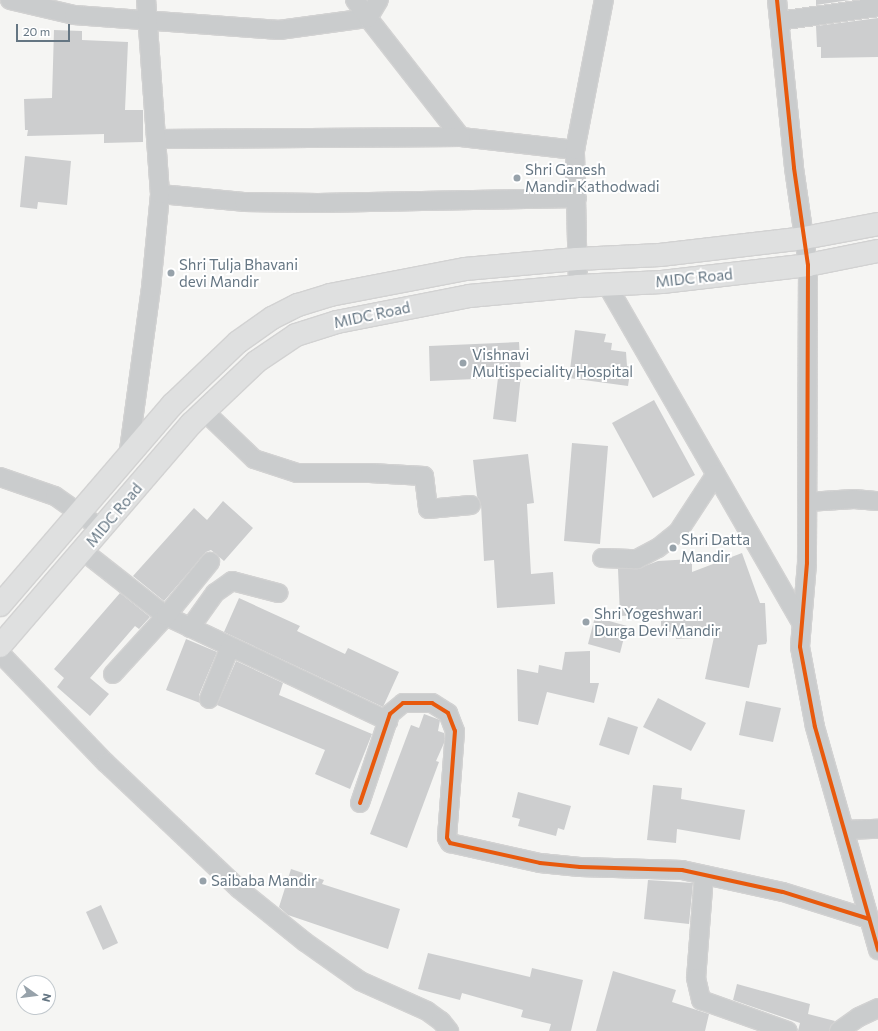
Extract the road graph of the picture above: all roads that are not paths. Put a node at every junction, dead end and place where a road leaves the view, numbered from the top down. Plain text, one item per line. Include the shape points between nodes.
1 (10, 0) edge
2 (146, 0) edge
3 (355, 0) edge
4 (380, 0) edge
5 (604, 0) edge
6 (778, 0) edge
7 (878, 7) edge
8 (368, 18) junction
9 (148, 22) junction
10 (779, 22) junction
11 (461, 137) junction
12 (158, 139) junction
13 (575, 150) junction
14 (160, 194) junction
15 (577, 198) junction
16 (878, 224) edge
17 (804, 238) junction
18 (878, 251) edge
19 (577, 259) junction
20 (808, 265) junction
21 (607, 284) junction
22 (578, 286) junction
23 (204, 412) junction
24 (128, 458) junction
25 (716, 474) junction
26 (0, 477) edge
27 (878, 501) edge
28 (807, 502) junction
29 (471, 505) dead end
30 (80, 514) junction
31 (102, 529) junction
32 (83, 551) junction
33 (602, 558) dead end
34 (210, 562) dead end
35 (278, 593) dead end
36 (0, 605) edge
37 (166, 616) junction
38 (802, 624) junction
39 (190, 628) junction
40 (0, 646) edge
41 (230, 647) junction
42 (0, 654) edge
43 (113, 674) dead end
44 (209, 699) dead end
45 (388, 721) junction
46 (360, 803) dead end
47 (878, 829) edge
48 (844, 830) junction
49 (704, 875) junction
50 (869, 920) junction
51 (878, 950) edge
52 (878, 1008) edge
53 (448, 1031) edge
54 (788, 1031) edge
55 (839, 1031) edge

1 - 9 street via 74,15
2 - 9 street
3 - 8 street
4 - 8 street
5 - 13 street
6 - 10 street
7 - 10 street
8 - 9 street via 279,30
8 - 11 street
9 - 12 street
10 - 17 street
11 - 12 street
11 - 13 street
12 - 14 street
13 - 15 street
14 - 15 street via 244,202 318,204
14 - 24 street via 151,288
15 - 19 street
16 - 17 main road, MIDC Road
17 - 19 main road, MIDC Road via 660,255
17 - 20 street
18 - 20 main road, MIDC Road
19 - 22 street
19 - 24 main road, MIDC Road via 466,269 330,295 298,305 272,318 238,342 172,405
20 - 21 main road, MIDC Road via 662,282
20 - 28 street
21 - 22 main road, MIDC Road
21 - 25 street
22 - 23 main road, MIDC Road via 469,296 337,322 296,335 256,362
23 - 29 street via 254,459 297,473 424,476 428,509
23 - 31 main road, MIDC Road
24 - 30 main road, MIDC Road
25 - 33 street via 678,532 658,548 637,559
25 - 38 street
26 - 30 street via 55,496
27 - 28 street via 854,499
28 - 38 street via 807,563
30 - 31 street
30 - 36 main road, MIDC Road
31 - 32 main road, MIDC Road
32 - 37 street
32 - 40 main road, MIDC Road
34 - 37 street
35 - 39 street via 232,581 215,593
37 - 39 street
37 - 43 street
38 - 48 street via 800,647 815,727
39 - 41 street
41 - 44 street
41 - 45 street
42 - 53 street via 106,763 238,888 360,981 426,1011 441,1021
45 - 46 street
45 - 49 street via 396,707 403,703 422,701 441,707 454,722 447,838 452,844 540,863 580,867 682,870
47 - 48 street
48 - 50 street
49 - 50 street via 783,892
49 - 54 street via 696,978 701,1000
50 - 51 street
52 - 55 street

